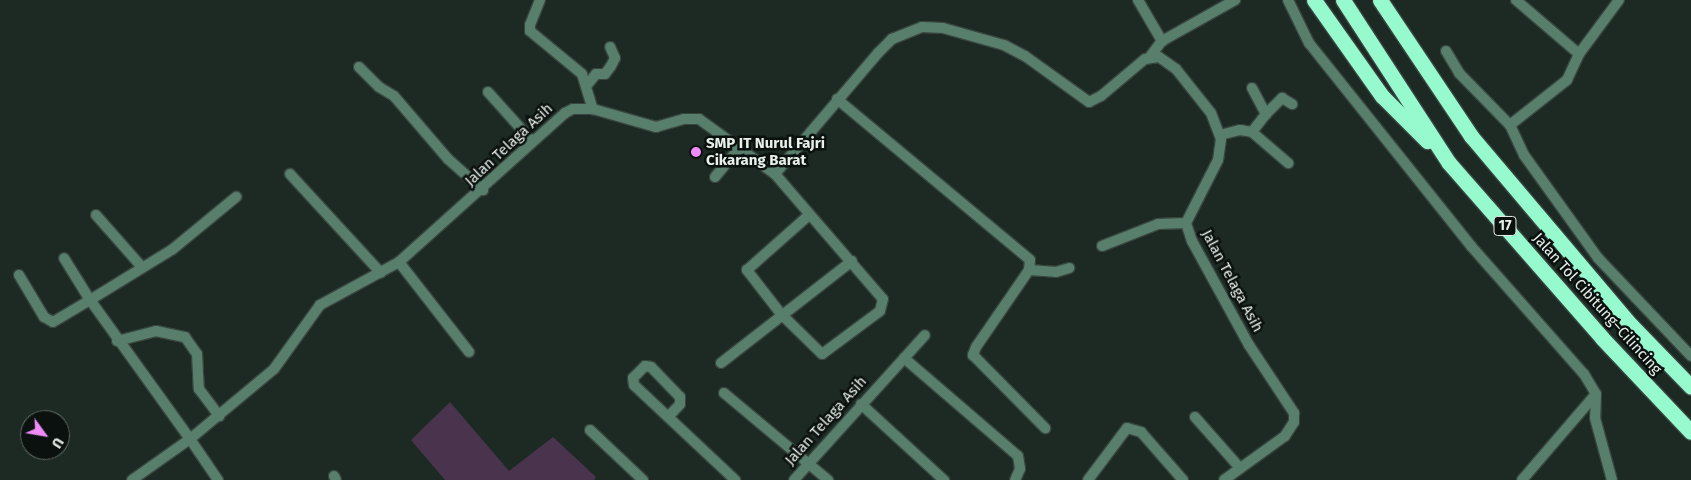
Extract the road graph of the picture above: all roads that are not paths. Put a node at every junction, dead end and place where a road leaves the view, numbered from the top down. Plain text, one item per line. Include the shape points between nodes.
1 (540, 0) edge
2 (1138, 0) edge
3 (1235, 0) edge
4 (1288, 0) edge
5 (1314, 0) edge
6 (1343, 0) edge
7 (1380, 0) edge
8 (1516, 0) edge
9 (1619, 0) edge
10 (1162, 41) junction
11 (610, 47) dead end
12 (1446, 51) dead end
13 (1578, 54) junction
14 (1149, 58) junction
15 (360, 67) dead end
16 (588, 85) junction
17 (1252, 88) dead end
18 (488, 92) dead end
19 (837, 99) junction
20 (1292, 104) dead end
21 (593, 109) junction
22 (1266, 114) junction
23 (1510, 125) junction
24 (1252, 132) junction
25 (1220, 135) junction
26 (532, 141) junction
27 (739, 148) junction
28 (1288, 163) dead end
29 (1449, 163) junction
30 (290, 174) dead end
31 (775, 174) junction
32 (715, 176) dead end
33 (483, 190) junction
34 (236, 197) dead end
35 (810, 215) junction
36 (96, 216) dead end
37 (1186, 223) junction
38 (1102, 246) dead end
39 (64, 258) dead end
40 (852, 261) junction
41 (400, 262) junction
42 (140, 266) junction
43 (1069, 268) dead end
44 (1029, 270) junction
45 (381, 273) junction
46 (19, 275) dead end
47 (90, 300) junction
48 (781, 314) junction
49 (925, 334) dead end
50 (117, 341) junction
51 (469, 352) dead end
52 (1691, 356) edge
53 (904, 358) junction
54 (721, 363) dead end
55 (1691, 387) edge
56 (724, 393) dead end
57 (1596, 394) junction
58 (861, 404) junction
59 (218, 416) junction
60 (669, 416) junction
61 (1195, 418) dead end
62 (1045, 428) dead end
63 (590, 430) dead end
64 (1691, 432) edge
65 (190, 439) junction
66 (809, 464) junction
67 (1240, 468) junction
68 (132, 480) edge
69 (218, 480) edge
70 (643, 480) edge
71 (735, 480) edge
72 (794, 480) edge
73 (828, 480) edge
74 (944, 480) edge
75 (1015, 480) edge
76 (1088, 480) edge
77 (1183, 480) edge
78 (1224, 480) edge
79 (1522, 480) edge
80 (1612, 480) edge

1 - 16 street via 530,32 574,66
2 - 10 street
3 - 10 street
4 - 57 street via 1310,43 1477,253 1584,374
5 - 29 highway via 1382,96
6 - 29 highway, Jalan Tol Cibitung–Cilincing / 17
7 - 55 highway, Jalan Tol Cibitung–Cilincing / 17 via 1470,136 1631,325
8 - 13 street
9 - 13 street
10 - 14 street
11 - 16 street via 615,58 611,66 604,74 596,74
12 - 23 street via 1459,73
13 - 23 street via 1567,80
14 - 19 street via 1089,102 1025,56 1004,45 943,28 922,27 892,39
14 - 25 street, Jalan Telaga Asih via 1159,58 1176,69 1211,113
15 - 33 street via 394,96 448,158
16 - 21 street
17 - 22 street
18 - 26 street
19 - 31 street
19 - 44 street via 1026,255 1030,260
20 - 22 street via 1282,98
21 - 26 street, Jalan Telaga Asih via 573,109
21 - 27 street, Jalan Telaga Asih via 656,127 684,119 699,119
22 - 24 street
23 - 52 street via 1524,155 1598,258
24 - 25 street via 1240,130
24 - 28 street
25 - 37 street, Jalan Telaga Asih via 1218,160
26 - 33 street, Jalan Telaga Asih
27 - 31 street, Jalan Telaga Asih
27 - 32 street
29 - 64 highway, Jalan Tol Cibitung–Cilincing / 17 via 1602,338
30 - 45 street
31 - 35 street, Jalan Telaga Asih
33 - 41 street, Jalan Telaga Asih
34 - 42 street via 173,249
35 - 40 street, Jalan Telaga Asih
35 - 48 street via 748,268 748,273
36 - 42 street
37 - 38 street via 1158,224
37 - 67 street, Jalan Telaga Asih via 1192,241 1249,345 1294,413 1294,422 1285,436
39 - 47 street
40 - 48 street
40 - 48 street, Jalan Telaga Asih via 882,297 883,304 880,311 826,353 816,352
41 - 45 street, Jalan Telaga Asih
41 - 51 street
42 - 47 street
43 - 44 street via 1056,272
44 - 62 street via 973,355
45 - 59 street, Jalan Telaga Asih via 320,305 274,368
46 - 47 street via 48,322
47 - 50 street
48 - 54 street
49 - 53 street, Jalan Telaga Asih
50 - 59 street via 156,331 185,337 196,354 199,389
50 - 65 street
53 - 58 street, Jalan Telaga Asih
53 - 75 street via 1018,456 1020,469
56 - 66 street
57 - 79 street
57 - 80 street via 1595,418
58 - 66 street, Jalan Telaga Asih
58 - 74 street
59 - 65 street, Jalan Telaga Asih
60 - 60 street via 680,404 680,396 651,367 645,366 632,381
60 - 71 street
61 - 67 street
63 - 70 street
65 - 68 street, Jalan Telaga Asih
65 - 69 street
66 - 72 street, Jalan Telaga Asih
66 - 73 street
67 - 78 street, Jalan Telaga Asih
76 - 77 street via 1127,428 1141,432

